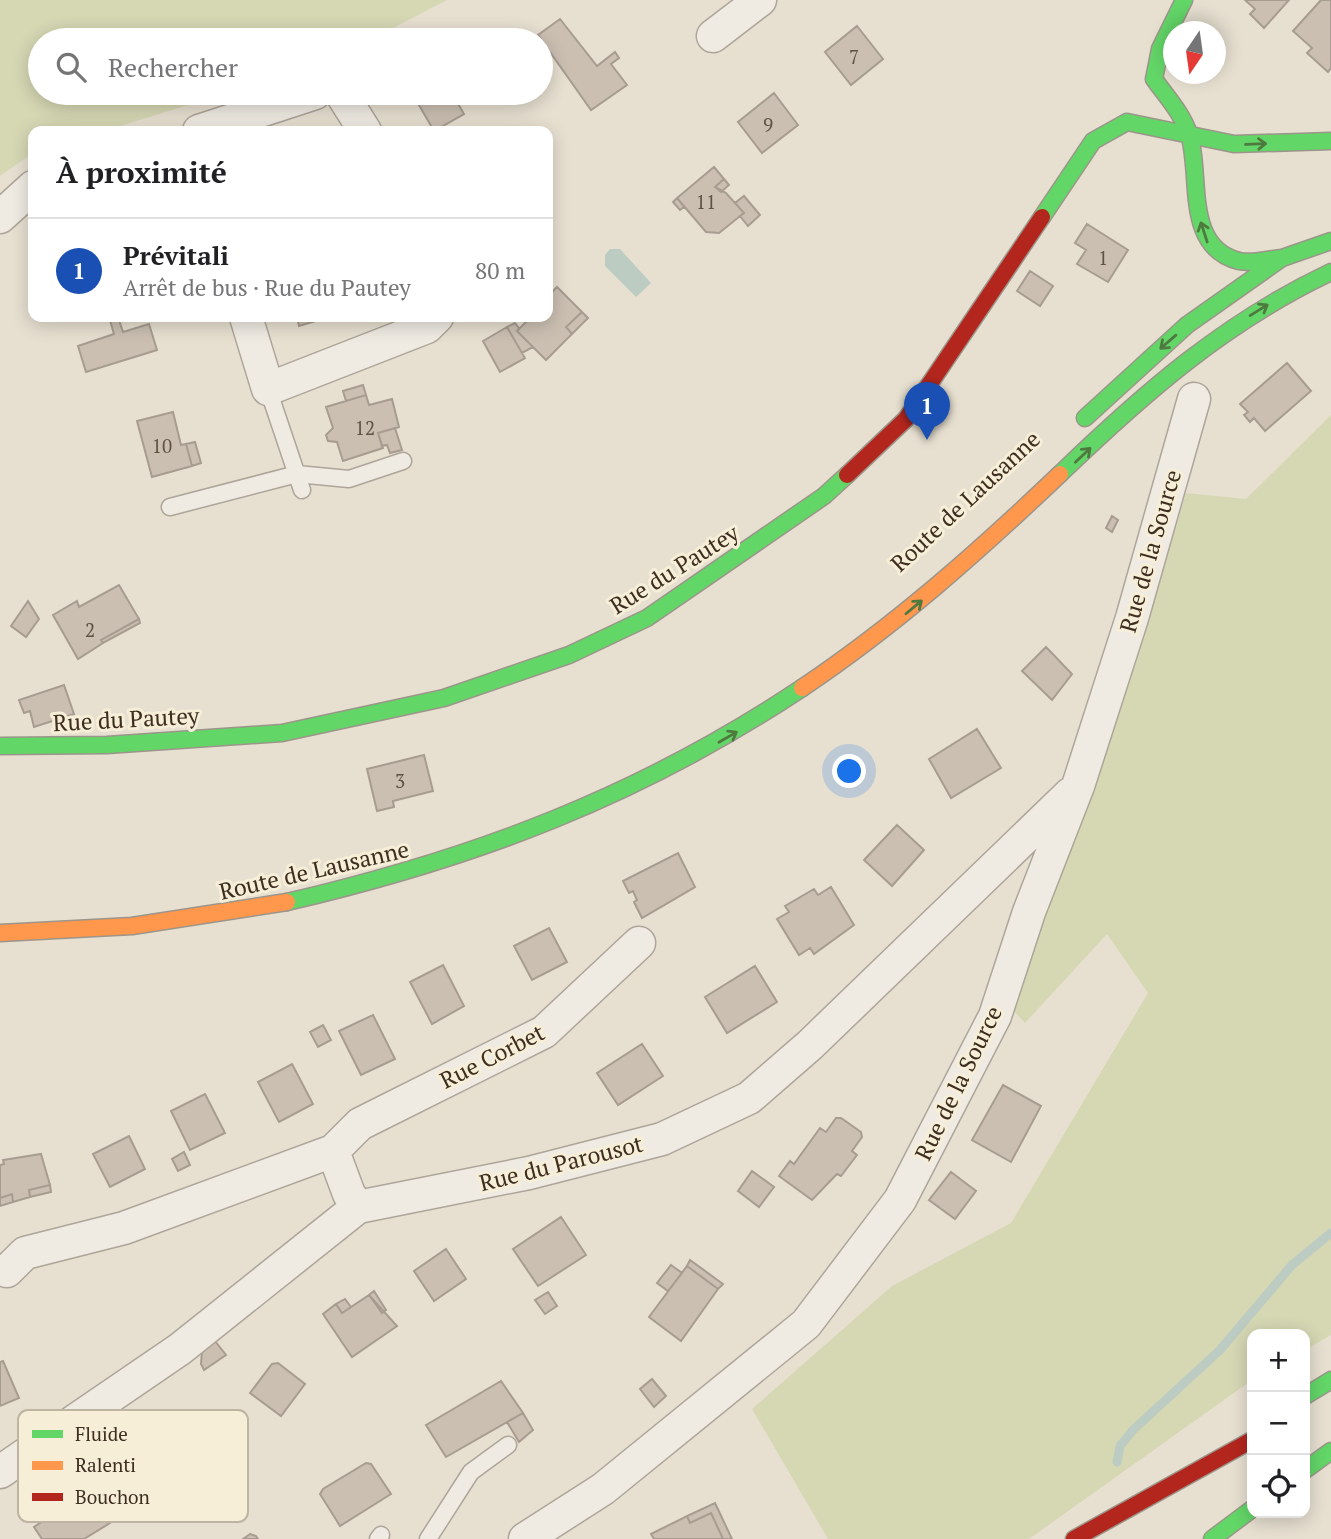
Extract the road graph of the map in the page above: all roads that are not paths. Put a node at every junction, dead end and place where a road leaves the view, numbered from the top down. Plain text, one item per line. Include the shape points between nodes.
1 (760, 0) edge
2 (1184, 0) edge
3 (713, 36) dead end
4 (278, 105) edge
5 (349, 105) edge
6 (214, 126) edge
7 (362, 126) edge
8 (1189, 134) junction
9 (1331, 141) edge
10 (28, 192) edge
11 (0, 217) edge
12 (1331, 241) edge
13 (1282, 258) junction
14 (1331, 272) edge
15 (248, 322) edge
16 (432, 322) edge
17 (268, 389) junction
18 (1194, 399) dead end
19 (1071, 432) dead end
20 (403, 461) dead end
21 (297, 474) junction
22 (302, 490) dead end
23 (170, 507) dead end
24 (887, 605) dead end
25 (0, 746) edge
26 (1078, 786) junction
27 (624, 791) junction
28 (0, 933) edge
29 (639, 943) dead end
30 (333, 1151) junction
31 (358, 1207) junction
32 (7, 1270) dead end
33 (1331, 1380) edge
34 (1310, 1405) edge
35 (91, 1410) edge
36 (1247, 1432) edge
37 (1247, 1443) edge
38 (508, 1445) dead end
39 (1331, 1451) edge
40 (18, 1460) edge
41 (1310, 1466) edge
42 (0, 1472) edge
43 (1247, 1513) edge
44 (1080, 1535) edge
45 (428, 1539) edge
46 (524, 1539) edge
47 (1212, 1539) edge

1 - 3 street
2 - 8 main road via 1160,49 1154,79
4 - 6 street
5 - 7 street
8 -> 9 main road, Rue du Pautey via 1234,144
13 -> 8 main road via 1241,261 1218,254 1208,244 1200,224
8 - 25 main road, Rue du Pautey via 1126,122 1093,141 906,419 824,496 647,618 509,678 444,698 282,733 107,745
10 - 11 street
12 - 13 main road, Route de Lausanne
13 -> 19 main road, Route de Lausanne via 1186,325
27 -> 14 main road, Route de Lausanne via 727,738 818,681 960,569 1202,348 1258,310
15 - 17 street
16 - 17 street
17 - 21 lane
18 - 26 street, Rue de la Source
20 - 21 lane via 349,478
21 - 22 lane
21 - 23 lane
24 - 27 main road, Route de Lausanne via 779,688 701,735
26 - 31 street, Rue du Parousot via 810,1045 749,1098 662,1139 529,1173
26 - 46 street, Rue de la Source via 995,1016 900,1200 806,1324 603,1489
27 - 28 main road, Route de Lausanne via 504,843 354,888 180,921
29 - 30 street, Rue Corbet via 544,1032 360,1124
30 - 31 street
30 - 32 street, Rue Corbet via 124,1228 24,1252
31 - 35 street, Rue du Parousot via 180,1349
33 - 34 main road
36 - 44 main road
37 - 44 main road
38 - 45 lane via 471,1472
39 - 41 main road
40 - 42 street, Rue du Parousot
43 - 47 main road

